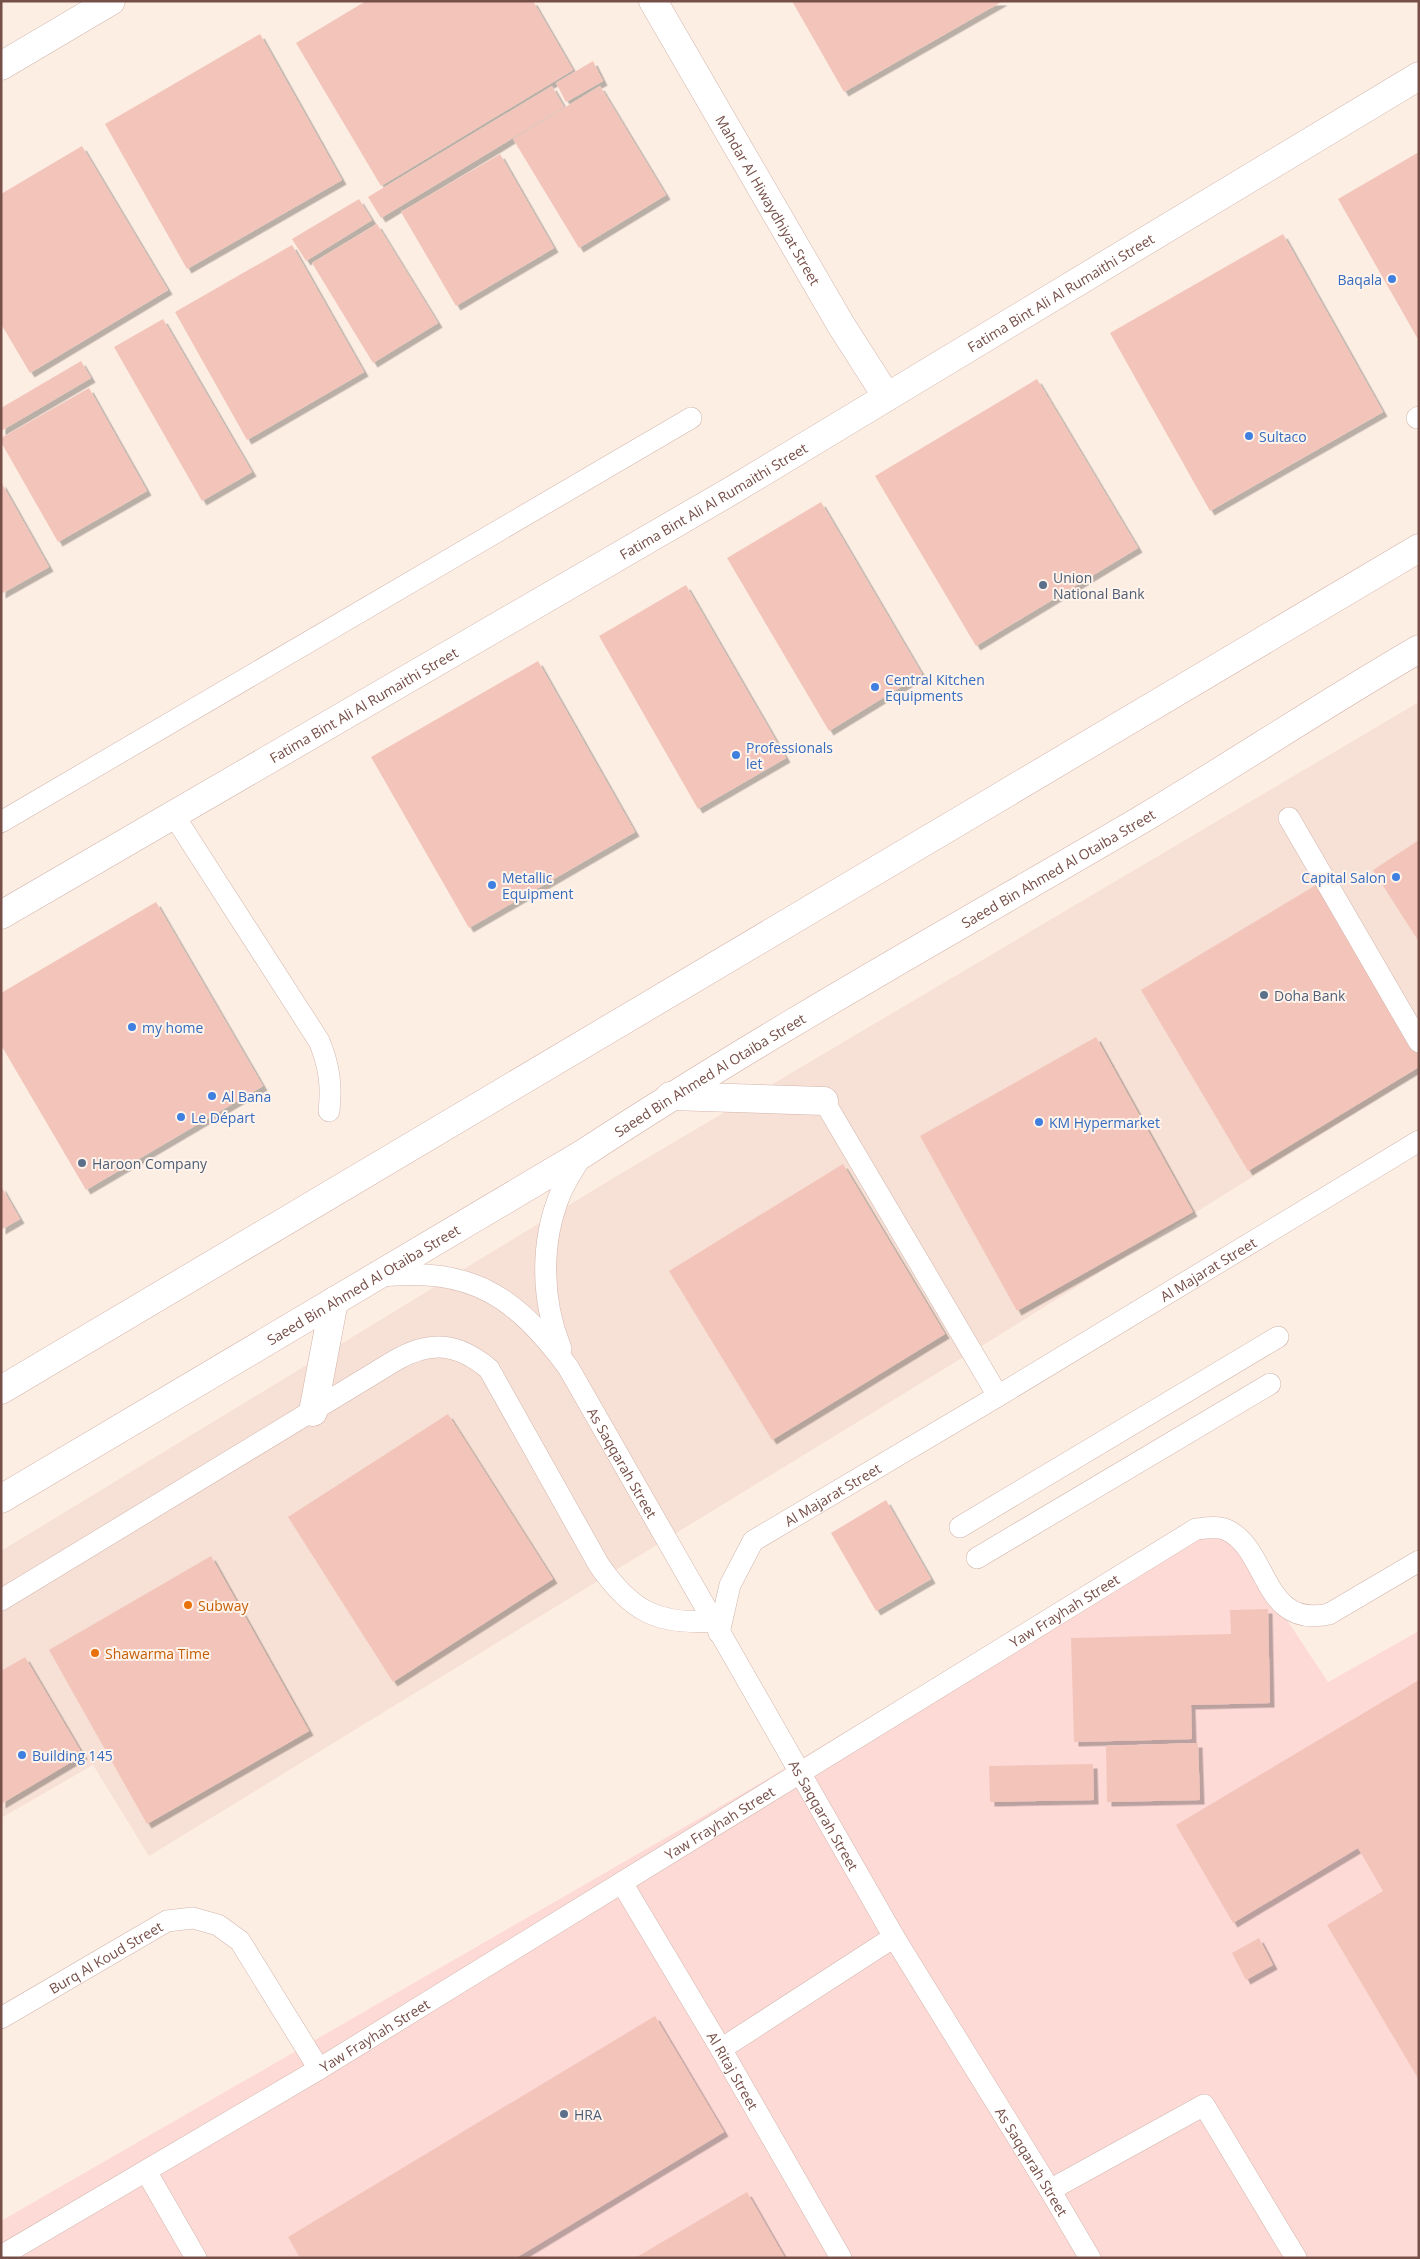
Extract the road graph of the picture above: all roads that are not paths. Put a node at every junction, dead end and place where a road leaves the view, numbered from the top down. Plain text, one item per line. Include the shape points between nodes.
1 (112, 1) edge
2 (653, 1) edge
3 (1, 66) edge
4 (1419, 76) edge
5 (887, 397) junction
6 (692, 418) dead end
7 (1419, 548) edge
8 (1419, 649) edge
9 (172, 814) junction
10 (1290, 818) dead end
11 (1, 822) edge
12 (55, 882) junction
13 (1, 895) edge
14 (1, 915) edge
15 (1419, 1042) edge
16 (670, 1096) junction
17 (824, 1101) joint
18 (329, 1111) dead end
19 (1419, 1141) edge
20 (584, 1152) junction
21 (374, 1276) junction
22 (334, 1301) junction
23 (1278, 1337) dead end
24 (568, 1367) junction
25 (1270, 1384) dead end
26 (1, 1390) edge
27 (998, 1396) junction
28 (313, 1412) junction
29 (1, 1499) edge
30 (960, 1527) dead end
31 (977, 1558) dead end
32 (1419, 1561) edge
33 (1, 1600) edge
34 (716, 1627) junction
35 (799, 1774) junction
36 (622, 1883) junction
37 (894, 1937) junction
38 (1, 2018) edge
39 (722, 2049) junction
40 (319, 2069) junction
41 (146, 2171) junction
42 (1050, 2190) junction
43 (1, 2256) edge
44 (196, 2258) edge
45 (841, 2258) edge
46 (1090, 2258) edge
47 (1296, 2258) edge

1 - 3 main road
2 - 5 main road, Mahdar Al Hiwaydhiyat Street via 841,325
4 - 5 main road, Fatima Bint Ali Al Rumaithi Street
5 - 9 main road, Fatima Bint Ali Al Rumaithi Street via 736,488
6 - 11 lane
7 - 26 main road
8 - 16 main road, Saeed Bin Ahmed Al Otaiba Street via 1152,813
9 - 12 main road, Fatima Bint Ali Al Rumaithi Street
9 - 18 lane via 320,1041 330,1075
10 - 15 lane
12 - 13 main road via 14,895
12 - 14 main road, Fatima Bint Ali Al Rumaithi Street
16 - 17 main road
16 - 20 main road, Saeed Bin Ahmed Al Otaiba Street
17 - 27 lane
19 - 27 lane, Al Majarat Street
20 - 21 main road, Saeed Bin Ahmed Al Otaiba Street
20 - 24 lane, As Saqqarah Street via 561,1192 548,1235 545,1280 552,1325
21 - 22 main road, Saeed Bin Ahmed Al Otaiba Street
21 - 24 lane, As Saqqarah Street via 412,1272 450,1276 486,1290 519,1310
22 - 28 main road
22 - 29 main road, Saeed Bin Ahmed Al Otaiba Street
23 - 30 lane
24 - 34 lane, As Saqqarah Street
25 - 31 lane
27 - 34 lane, Al Majarat Street via 753,1542 730,1584
28 - 33 lane
28 - 34 lane via 414,1350 434,1346 454,1348 473,1356 489,1369 599,1565 615,1587 635,1605 660,1617
32 - 35 lane, Yaw Frayhah Street via 1329,1614 1304,1616 1282,1603 1239,1539 1226,1530 1196,1529
34 - 35 lane, As Saqqarah Street
35 - 36 lane, Yaw Frayhah Street
35 - 37 lane, As Saqqarah Street
36 - 39 lane, Al Ritaj Street
36 - 40 lane, Yaw Frayhah Street
37 - 39 lane
37 - 42 lane, As Saqqarah Street
38 - 40 lane, Burq Al Koud Street via 167,1921 193,1918 218,1925 240,1941
39 - 45 lane, Al Ritaj Street
40 - 41 lane, Yaw Frayhah Street
41 - 43 lane, Yaw Frayhah Street
41 - 44 lane
42 - 46 lane, As Saqqarah Street
42 - 47 lane via 1204,2106

